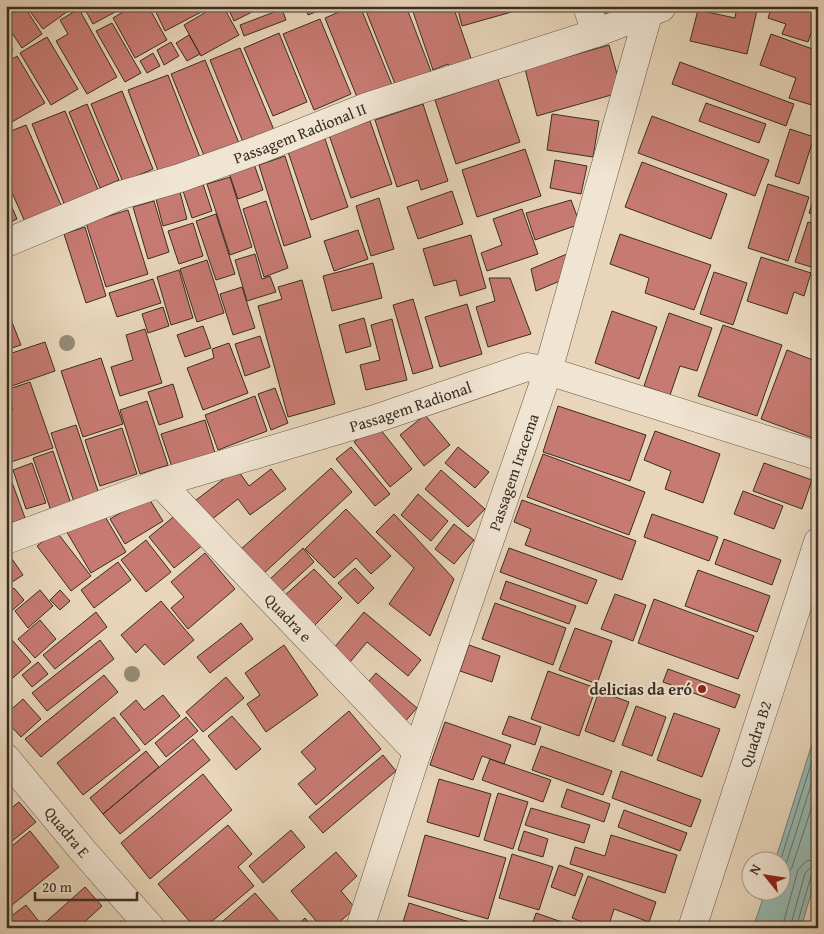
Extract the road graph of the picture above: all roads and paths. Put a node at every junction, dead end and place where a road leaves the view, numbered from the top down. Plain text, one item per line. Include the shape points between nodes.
1 (588, 6) edge
2 (657, 9) edge
3 (596, 33) junction
4 (6, 243) edge
5 (548, 371) junction
6 (818, 456) edge
7 (160, 483) junction
8 (6, 540) edge
9 (818, 542) edge
10 (417, 752) junction
11 (6, 758) edge
12 (151, 928) edge
13 (360, 928) edge
14 (692, 928) edge

1 - 3 street
2 - 3 street, Passagem Radional II
2 - 5 street, Passagem Iracema
3 - 4 street, Passagem Radional II via 369,106 180,178 121,195
5 - 6 street, Passagem Radional
5 - 7 street, Passagem Radional via 527,367 375,419
5 - 10 street, Passagem Iracema
7 - 8 street, Passagem Radional
7 - 10 street, Quadra e
9 - 14 street, Quadra B2
10 - 13 street, Passagem Iracema
11 - 12 street, Quadra E

